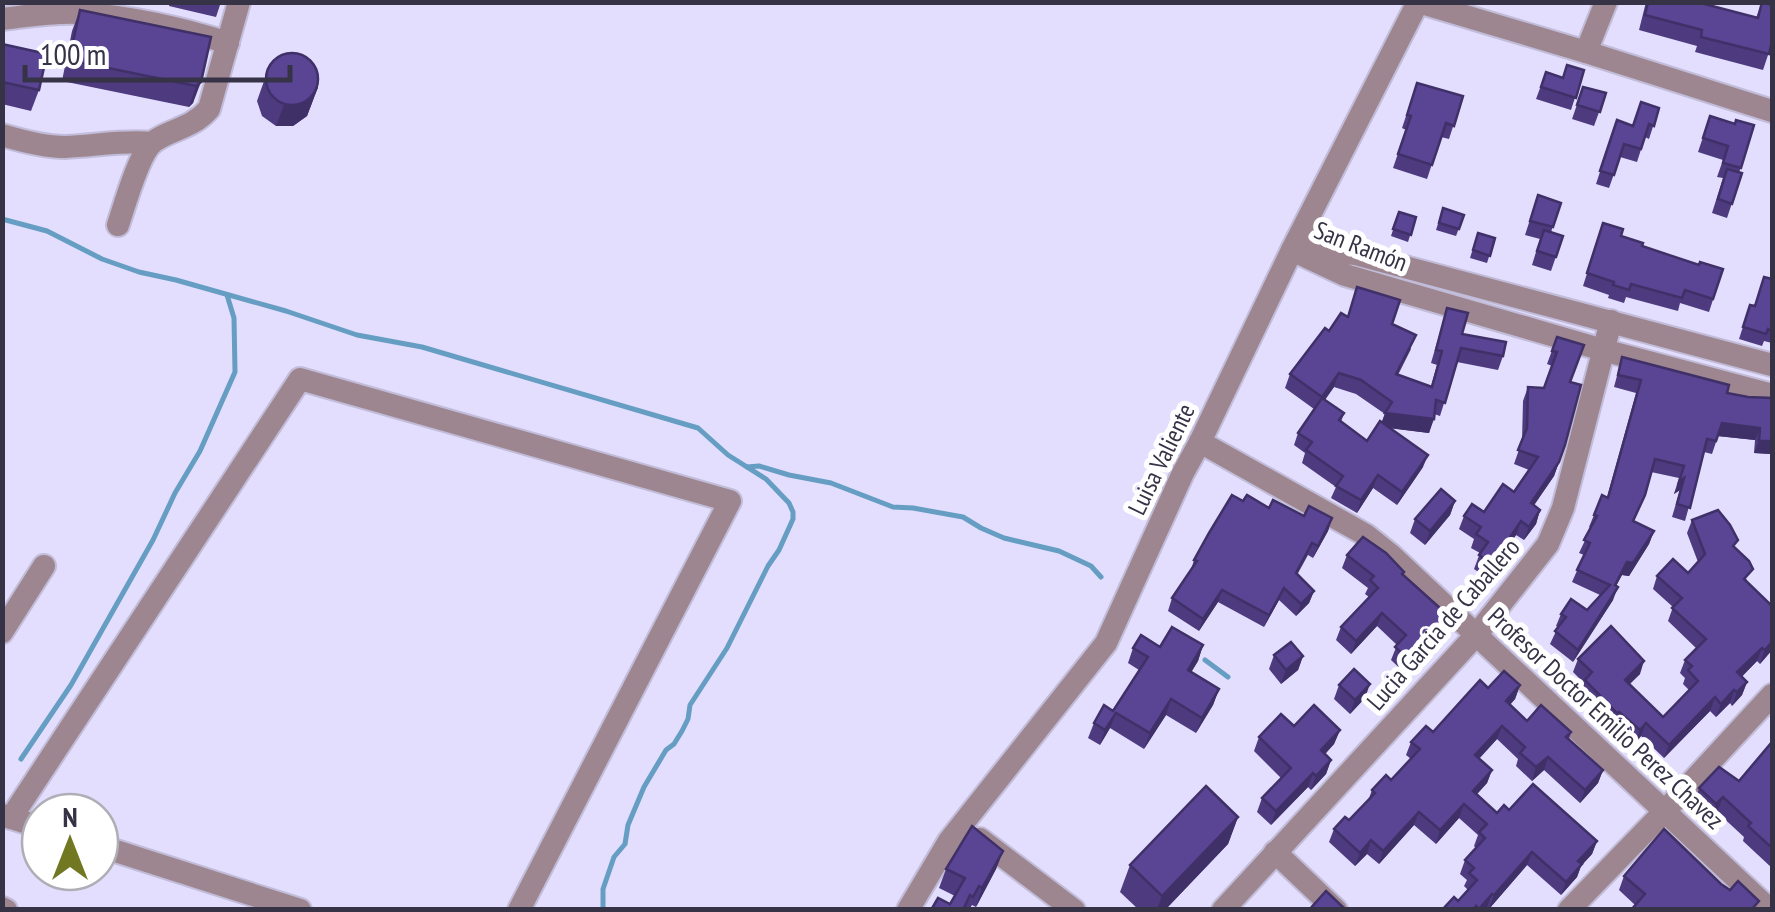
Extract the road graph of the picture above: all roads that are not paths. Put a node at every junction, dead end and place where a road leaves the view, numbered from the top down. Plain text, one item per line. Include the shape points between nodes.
1 (240, 2) edge
2 (1418, 2) edge
3 (1606, 2) edge
4 (2, 19) edge
5 (228, 43) junction
6 (1586, 52) junction
7 (1772, 111) edge
8 (2, 134) edge
9 (152, 143) junction
10 (118, 225) dead end
11 (1292, 250) junction
12 (1611, 322) junction
13 (1602, 350) junction
14 (1772, 365) edge
15 (1772, 395) edge
16 (1200, 442) junction
17 (44, 566) dead end
18 (2, 632) edge
19 (1476, 634) junction
20 (1772, 694) edge
21 (1665, 811) junction
22 (7, 817) edge
23 (962, 824) junction
24 (120, 852) edge
25 (1275, 852) junction
26 (300, 910) edge
27 (518, 910) edge
28 (908, 910) edge
29 (1074, 910) edge
30 (1223, 910) edge
31 (1336, 910) edge
32 (1569, 910) edge
33 (1770, 910) edge

1 - 5 street
2 - 6 street
2 - 11 street, Luisa Valiente
3 - 6 street
4 - 5 street via 79,13
5 - 9 street via 209,109
6 - 7 street
8 - 9 street via 61,147
9 - 10 street
11 - 12 street, San Ramón via 1356,254
11 - 13 street, San Ramón via 1346,275
11 - 16 street, Luisa Valiente
12 - 13 street, Lucia Garcia de Caballero
12 - 14 street, San Ramón
13 - 15 street, San Ramón
13 - 19 street, Lucia Garcia de Caballero via 1548,544
16 - 19 street, Profesor Doctor Emilio Perez Chavez via 1366,534
16 - 23 street, Luisa Valiente via 1106,643
17 - 18 street
19 - 21 street, Profesor Doctor Emilio Perez Chavez
19 - 25 street, Lucia Garcia de Caballero
20 - 21 street
21 - 32 street
21 - 33 street, Profesor Doctor Emilio Perez Chavez
22 - 27 street via 300,379 730,501
23 - 28 street, Luisa Valiente
23 - 29 street
24 - 26 street
25 - 30 street, Lucia Garcia de Caballero
25 - 31 street

